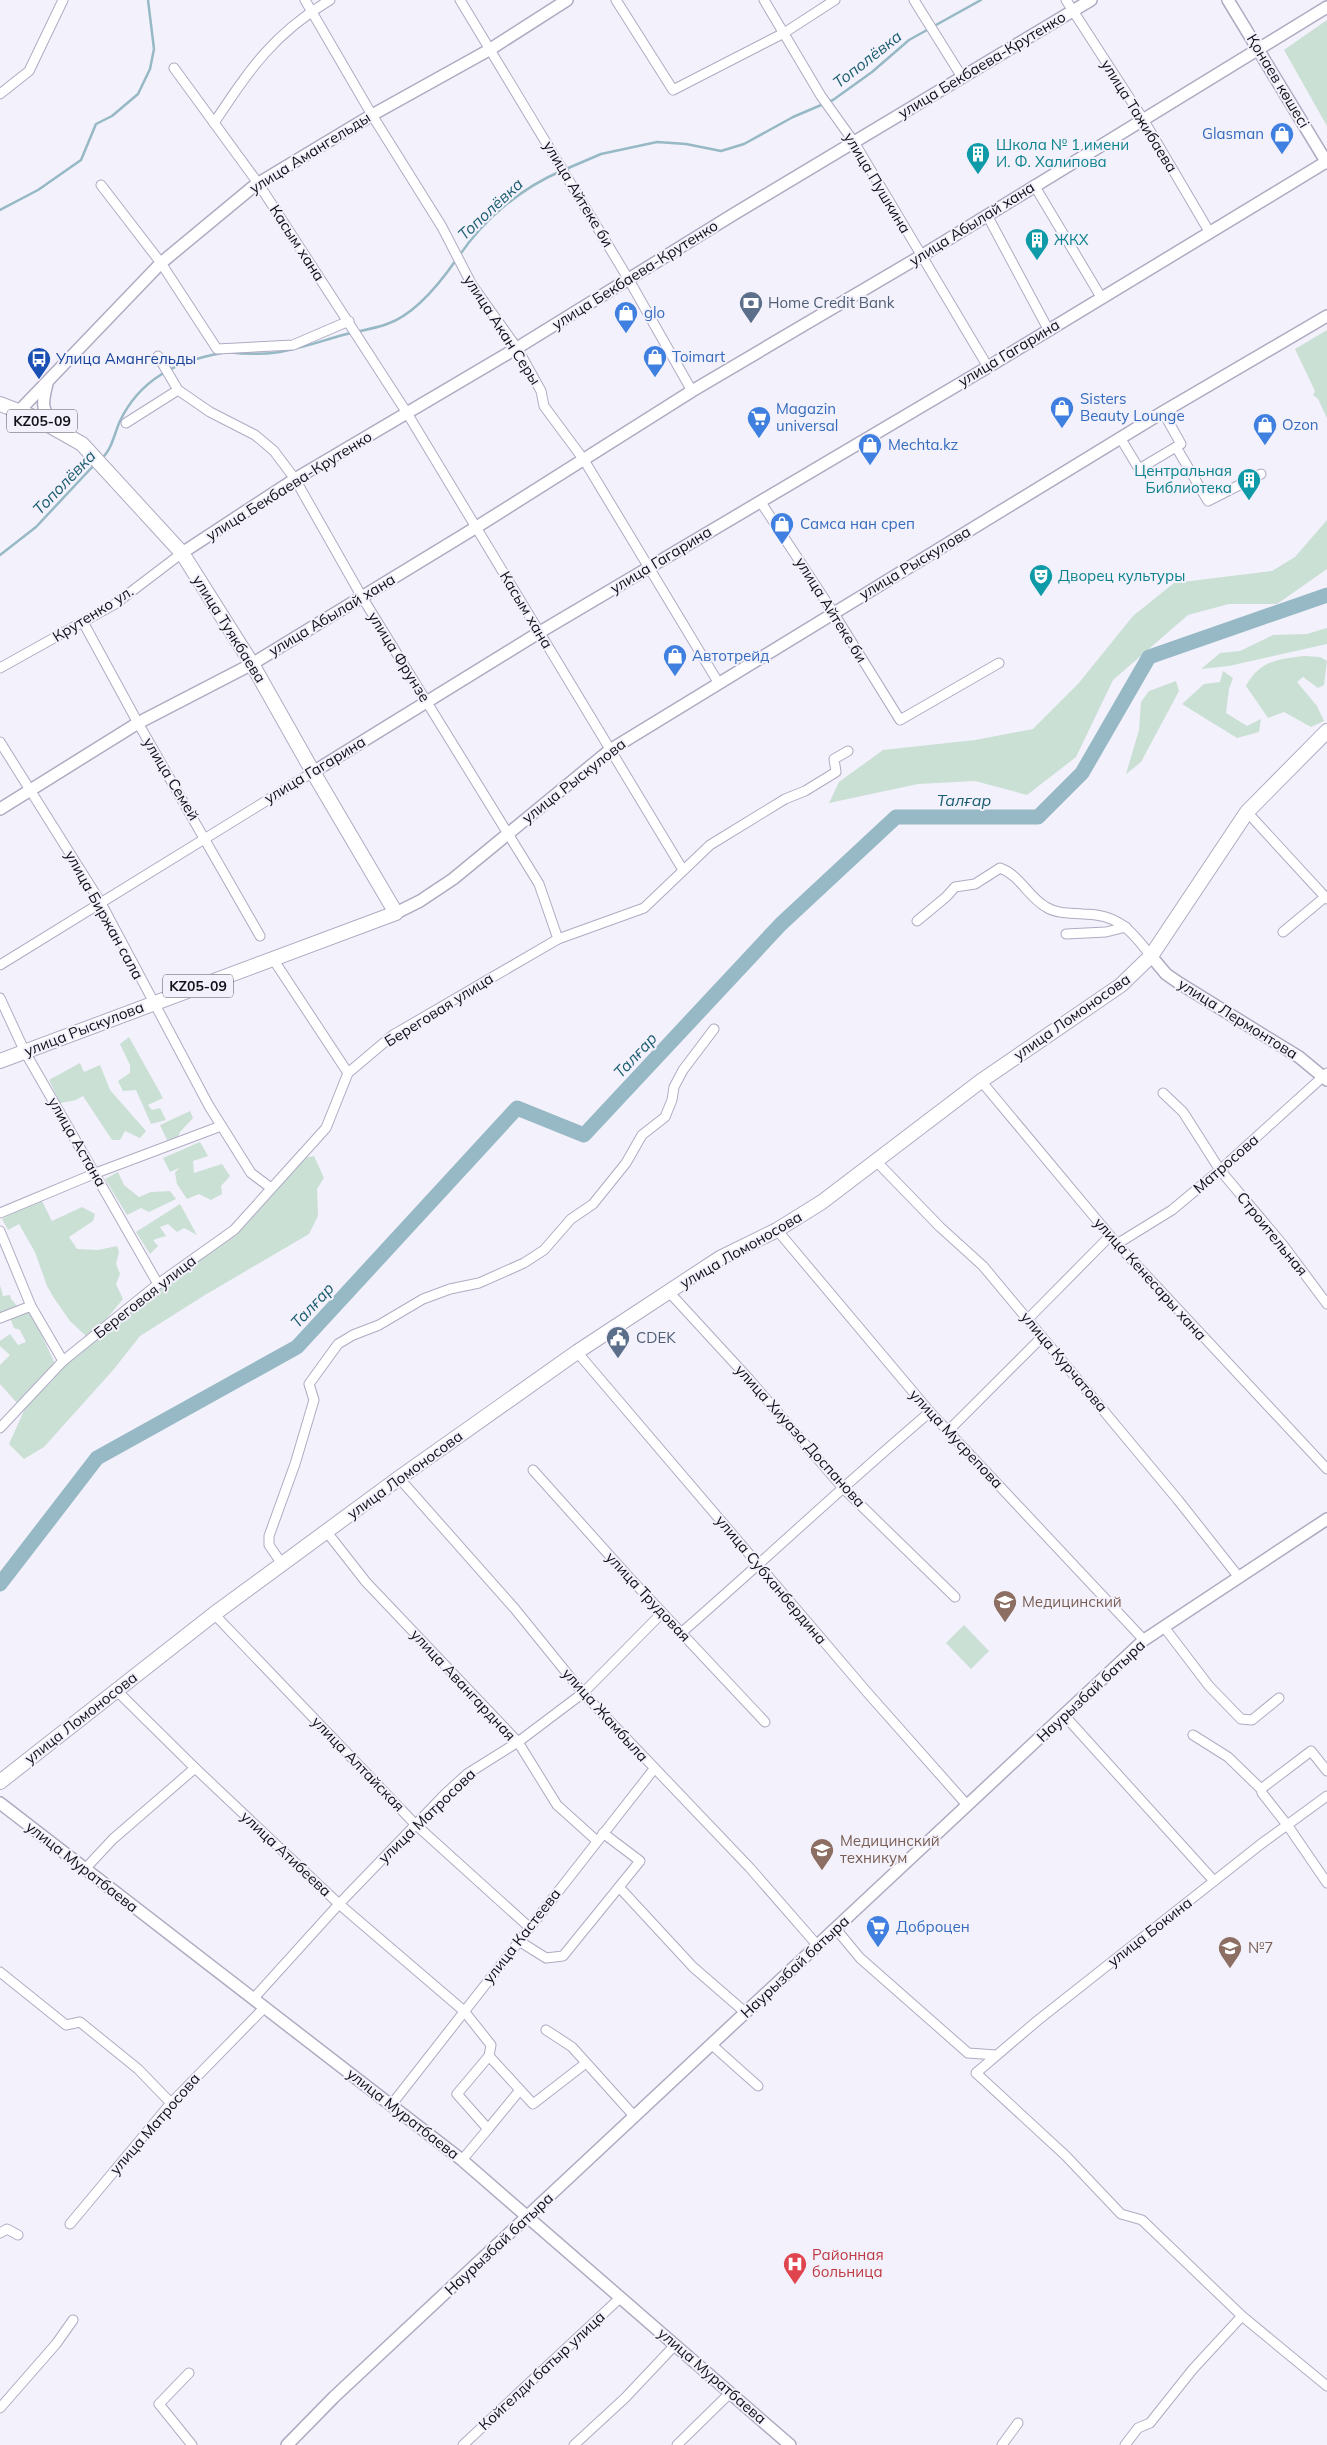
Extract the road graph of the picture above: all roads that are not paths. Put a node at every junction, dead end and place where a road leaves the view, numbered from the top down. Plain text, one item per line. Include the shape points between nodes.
1 (63, 0) edge
2 (305, 0) edge
3 (330, 0) edge
4 (460, 0) edge
5 (566, 0) edge
6 (616, 0) edge
7 (764, 0) edge
8 (836, 0) edge
9 (914, 0) edge
10 (1066, 0) edge
11 (1091, 0) edge
12 (1228, 0) edge
13 (1327, 7) edge
14 (312, 11) junction
15 (1072, 11) junction
16 (784, 33) junction
17 (1258, 48) junction
18 (489, 50) junction
19 (174, 68) dead end
20 (962, 77) junction
21 (0, 94) edge
22 (372, 115) junction
23 (1143, 119) junction
24 (214, 124) junction
25 (854, 142) junction
26 (1327, 162) edge
27 (258, 183) junction
28 (101, 185) dead end
29 (1034, 185) junction
30 (987, 215) junction
31 (1210, 233) junction
32 (921, 256) junction
33 (161, 263) junction
34 (629, 280) junction
35 (1101, 297) junction
36 (1327, 316) edge
37 (349, 321) junction
38 (1048, 329) junction
39 (517, 348) junction
40 (158, 356) dead end
41 (988, 367) junction
42 (47, 382) junction
43 (178, 390) junction
44 (692, 391) junction
45 (0, 404) edge
46 (20, 410) junction
47 (1163, 412) junction
48 (407, 413) junction
49 (126, 423) dead end
50 (56, 428) junction
51 (1121, 439) junction
52 (1176, 447) junction
53 (584, 460) junction
54 (1261, 474) dead end
55 (295, 479) junction
56 (760, 500) junction
57 (476, 528) junction
58 (182, 553) junction
59 (649, 568) junction
60 (362, 597) junction
61 (834, 612) junction
62 (83, 622) junction
63 (540, 632) junction
64 (999, 663) dead end
65 (252, 664) junction
66 (0, 668) edge
67 (718, 682) junction
68 (427, 701) junction
69 (138, 724) junction
70 (1327, 731) edge
71 (0, 742) edge
72 (610, 750) junction
73 (848, 751) dead end
74 (313, 772) junction
75 (31, 789) junction
76 (0, 809) edge
77 (1247, 812) junction
78 (508, 833) junction
79 (205, 837) junction
80 (683, 870) junction
81 (1326, 898) edge
82 (101, 903) junction
83 (396, 913) junction
84 (917, 921) dead end
85 (1126, 927) junction
86 (1283, 932) dead end
87 (1066, 934) dead end
88 (260, 936) dead end
89 (558, 939) junction
90 (1151, 956) junction
91 (273, 959) junction
92 (0, 964) edge
93 (0, 998) edge
94 (152, 1003) junction
95 (714, 1029) dead end
96 (25, 1052) junction
97 (0, 1061) edge
98 (348, 1073) junction
99 (1326, 1077) edge
100 (981, 1081) junction
101 (1163, 1093) dead end
102 (221, 1126) junction
103 (875, 1160) junction
104 (1220, 1170) junction
105 (96, 1173) junction
106 (271, 1188) junction
107 (0, 1213) edge
108 (777, 1230) junction
109 (0, 1231) edge
110 (1110, 1236) junction
111 (1117, 1244) junction
112 (158, 1284) junction
113 (669, 1292) junction
114 (1327, 1304) edge
115 (31, 1306) junction
116 (0, 1318) edge
117 (1028, 1319) junction
118 (1042, 1337) junction
119 (577, 1352) junction
120 (63, 1361) junction
121 (930, 1412) junction
122 (0, 1428) edge
123 (948, 1431) junction
124 (1327, 1469) edge
125 (533, 1470) dead end
126 (399, 1478) junction
127 (842, 1487) junction
128 (1327, 1519) edge
129 (326, 1531) junction
130 (282, 1564) junction
131 (758, 1565) junction
132 (1238, 1576) junction
133 (955, 1597) dead end
134 (662, 1612) junction
135 (214, 1614) junction
136 (1164, 1627) junction
137 (681, 1633) junction
138 (1144, 1640) junction
139 (116, 1690) junction
140 (583, 1693) junction
141 (1279, 1698) dead end
142 (1064, 1715) junction
143 (765, 1722) dead end
144 (1193, 1735) dead end
145 (518, 1742) junction
146 (195, 1768) junction
147 (654, 1769) junction
148 (1327, 1771) edge
149 (0, 1782) edge
150 (1261, 1789) junction
151 (1327, 1796) edge
152 (0, 1803) edge
153 (967, 1805) junction
154 (415, 1824) junction
155 (1288, 1826) junction
156 (603, 1833) junction
157 (597, 1841) junction
158 (84, 1870) junction
159 (1214, 1881) junction
160 (1327, 1883) edge
161 (619, 1887) junction
162 (339, 1904) junction
163 (529, 1927) junction
164 (836, 1929) junction
165 (520, 1941) junction
166 (818, 1946) junction
167 (0, 1972) edge
168 (252, 1999) junction
169 (265, 2007) junction
170 (464, 2011) junction
171 (746, 2013) junction
172 (546, 2030) dead end
173 (712, 2045) junction
174 (996, 2055) junction
175 (489, 2056) junction
176 (586, 2063) junction
177 (758, 2086) dead end
178 (520, 2090) junction
179 (171, 2102) junction
180 (392, 2104) junction
181 (635, 2117) junction
182 (488, 2129) junction
183 (462, 2160) junction
184 (528, 2216) junction
185 (70, 2224) dead end
186 (0, 2233) edge
187 (18, 2235) dead end
188 (621, 2297) junction
189 (1242, 2316) junction
190 (73, 2320) dead end
191 (675, 2345) junction
192 (189, 2373) dead end
193 (1327, 2386) edge
194 (730, 2392) junction
195 (0, 2408) edge
196 (1018, 2424) dead end
197 (786, 2444) edge
198 (192, 2445) edge
199 (287, 2445) edge
200 (463, 2445) edge
201 (574, 2445) edge
202 (677, 2445) edge
203 (1002, 2445) edge
204 (1125, 2445) edge

1 - 21 street via 29,71
2 - 14 street, улица Акан Серы
3 - 14 street
4 - 18 street, улица Айтеке би
5 - 18 street, улица Амангельды
6 - 16 street via 673,90
7 - 16 street, улица Пушкина
8 - 16 street
9 - 20 street
10 - 15 street, улица Тажибаева
11 - 15 street, улица Бекбаева-Крутенко
12 - 17 street, Қонаев көшесі
13 - 17 street, улица Абылай хана
14 - 22 street, улица Акан Серы
14 - 24 street via 277,39 250,68
15 - 20 street, улица Бекбаева-Крутенко
15 - 23 street, улица Тажибаева
16 - 25 street, улица Пушкина
17 - 23 street, улица Абылай хана
17 - 26 street, Қонаев көшесі
18 - 22 street, улица Амангельды
18 - 34 street, улица Айтеке би
19 - 24 street, Касым хана
20 - 25 street, улица Бекбаева-Крутенко
22 - 27 street, улица Амангельды
22 - 39 street, улица Акан Серы via 442,227 472,286
23 - 29 street, улица Абылай хана
23 - 31 street, улица Тажибаева
24 - 27 street, Касым хана
25 - 32 street, улица Пушкина
25 - 34 street, улица Бекбаева-Крутенко
26 - 31 street, улица Гагарина
27 - 33 street, улица Амангельды
27 - 37 street, Касым хана
28 - 33 street
29 - 30 street, улица Абылай хана
29 - 35 street
30 - 32 street, улица Абылай хана
30 - 38 street
31 - 35 street, улица Гагарина
32 - 41 street, улица Пушкина
32 - 44 street, улица Абылай хана
33 - 37 street via 216,349 293,345
33 - 42 street, улица Амангельды
34 - 39 street, улица Бекбаева-Крутенко
34 - 44 street, улица Айтеке би
35 - 38 street, улица Гагарина
36 - 47 street, улица Рыскулова
37 - 48 street, Касым хана
38 - 41 street, улица Гагарина
39 - 48 street, улица Бекбаева-Крутенко
39 - 53 street, улица Акан Серы via 541,392 544,406
40 - 43 street, улица Фрунзе
41 - 56 street, улица Гагарина
42 - 46 street, улица Амангельды
42 - 50 street via 41,403
43 - 49 street
43 - 55 street, улица Фрунзе via 210,412 255,435 274,451
44 - 53 street, улица Абылай хана
45 - 46 main road, улица Туякбаева / KZ05-09
46 - 50 main road, улица Туякбаева / KZ05-09
47 - 51 street, улица Рыскулова
47 - 52 street via 1182,444
48 - 55 street, улица Бекбаева-Крутенко
48 - 57 street, Касым хана
50 - 58 main road, улица Туякбаева / KZ05-09 via 82,444
51 - 52 street via 1139,469
51 - 61 street, улица Рыскулова
52 - 54 street via 1208,501
53 - 57 street, улица Абылай хана
53 - 59 street, улица Акан Серы
55 - 58 street, улица Бекбаева-Крутенко
55 - 60 street, улица Фрунзе
56 - 59 street, улица Гагарина
56 - 61 street, улица Айтеке би
57 - 60 street, улица Абылай хана
57 - 63 street, Касым хана
58 - 62 street, Крутенко ул. via 114,604
58 - 65 main road, улица Туякбаева / KZ05-09
59 - 63 street, улица Гагарина
59 - 67 street, улица Акан Серы
60 - 65 street, улица Абылай хана
60 - 68 street, улица Фрунзе
61 - 64 street, улица Айтеке би via 900,720
61 - 67 street, улица Рыскулова
62 - 66 street, Крутенко ул.
62 - 69 street, улица Семей
63 - 68 street, улица Гагарина
63 - 72 street, Касым хана
65 - 69 street, улица Абылай хана
65 - 74 main road, улица Туякбаева / KZ05-09
67 - 72 street, улица Рыскулова
68 - 74 street, улица Гагарина
68 - 78 street, улица Фрунзе
69 - 75 street, улица Абылай хана
69 - 79 street, улица Семей
70 - 77 main road, улица Ломоносова
71 - 75 street, улица Биржан сала
72 - 78 street, улица Рыскулова
72 - 80 street, Касым хана
73 - 80 street, Береговая улица via 834,759 836,772 710,845
74 - 79 street, улица Гагарина
74 - 83 main road, улица Туякбаева / KZ05-09
75 - 76 street, улица Абылай хана
75 - 82 street, улица Биржан сала
77 - 81 street
77 - 90 main road, улица Ломоносова
78 - 83 street, улица Рыскулова via 453,879
78 - 89 street, улица Фрунзе via 539,884
79 - 82 street, улица Гагарина
79 - 88 street, улица Семей
80 - 89 street, Береговая улица via 644,908
81 - 86 street
82 - 92 street, улица Гагарина
82 - 94 street, улица Биржан сала
83 - 91 main road, улица Рыскулова / KZ05-09
84 - 85 street via 955,887 975,884 1000,868 1008,871 1046,907 1063,913 1108,916
85 - 87 street via 1106,932
85 - 90 street
89 - 98 street, Береговая улица via 394,1035
90 - 99 street, улица Лермонтова via 1166,974 1179,983
90 - 100 main road, улица Ломоносова via 1121,985
91 - 94 main road, улица Рыскулова / KZ05-09
91 - 98 street
93 - 96 street, улица Астана
94 - 96 main road, улица Рыскулова / KZ05-09
94 - 102 street, улица Биржан сала
95 - 130 street via 683,1070 664,1117 642,1135 626,1164 593,1204 570,1219 544,1250 524,1263 479,1283 423,1299 338,1344 309,1384 314,1400 269,1536
96 - 97 main road, улица Рыскулова / KZ05-09
96 - 105 street, улица Астана
98 - 106 street, Береговая улица via 326,1128
99 - 104 street, Матросова
100 - 103 main road, улица Ломоносова
100 - 110 street, улица Кенесары хана
101 - 104 street, Строительная via 1183,1112
102 - 105 street
102 - 106 street, улица Биржан сала via 251,1173
103 - 108 main road, улица Ломоносова via 822,1202
103 - 117 street, улица Курчатова via 983,1266
104 - 111 street, Матросова via 1172,1210
104 - 114 street, Строительная
105 - 107 street
105 - 112 street, улица Астана
106 - 112 street, Береговая улица via 234,1230
108 - 113 main road, улица Ломоносова via 720,1258
108 - 121 street, улица Мусрепова
109 - 115 street
110 - 111 street, улица Кенесары хана
110 - 117 street
111 - 124 street, улица Кенесары хана
112 - 120 street, Береговая улица
113 - 119 main road, улица Ломоносова
113 - 127 street, улица Хиуаза Доспанова
115 - 116 street
115 - 120 street
117 - 118 street, улица Курчатова
118 - 123 street
118 - 132 street, улица Курчатова
119 - 126 main road, улица Ломоносова
119 - 131 street, улица Субханбердина
120 - 122 street, Береговая улица
121 - 123 street, улица Мусрепова
121 - 127 street
123 - 138 street, улица Мусрепова
125 - 134 street, улица Трудовая
126 - 129 main road, улица Ломоносова
126 - 140 street, улица Жамбыла via 515,1609
127 - 131 street
127 - 133 street, улица Хиуаза Доспанова
128 - 132 street, Наурызбай батыра
129 - 130 main road, улица Ломоносова
129 - 145 street, улица Авангардная via 366,1582
130 - 135 main road, улица Ломоносова
131 - 137 street
131 - 153 street, улица Субханбердина
132 - 136 street, Наурызбай батыра
134 - 137 street, улица Трудовая
134 - 140 street, улица Матросова
135 - 139 main road, улица Ломоносова
135 - 154 street, улица Алтайская
136 - 138 street, Наурызбай батыра
136 - 141 street via 1210,1686 1241,1719 1252,1720
137 - 143 street, улица Трудовая
138 - 142 street, Наурызбай батыра
139 - 146 street, улица Атибеева
139 - 149 main road, улица Ломоносова
140 - 145 street, улица Матросова
140 - 147 street, улица Жамбыла
142 - 153 street, Наурызбай батыра
142 - 159 street
144 - 150 street via 1228,1757
145 - 154 street, улица Матросова via 467,1774
145 - 157 street, улица Авангардная via 557,1805
146 - 158 street via 113,1839
146 - 162 street, улица Атибеева
147 - 156 street, улица Кастеева
147 - 166 street, улица Жамбыла via 750,1868
148 - 150 street via 1311,1751
150 - 155 street
151 - 155 street, улица Бокина
152 - 158 street, улица Муратбаева
153 - 164 street, Наурызбай батыра
154 - 162 street, улица Матросова
154 - 163 street, улица Алтайская
155 - 159 street, улица Бокина
155 - 160 street
156 - 157 street, улица Кастеева
156 - 161 street via 640,1861
157 - 163 street, улица Кастеева
158 - 168 street, улица Муратбаева
159 - 174 street, улица Бокина
161 - 165 street via 563,1956 546,1958
161 - 171 street via 693,1967
162 - 168 street, улица Матросова
162 - 170 street, улица Атибеева
163 - 165 street, улица Кастеева
164 - 166 street, Наурызбай батыра
164 - 174 street via 860,1958 968,2053
165 - 170 street, улица Кастеева
166 - 171 street, Наурызбай батыра
167 - 179 street via 66,2025 80,2022 138,2069
168 - 169 street, улица Муратбаева
169 - 179 street, улица Матросова
169 - 180 street, улица Муратбаева
170 - 175 street, улица Атибеева via 490,2045
170 - 180 street, улица Кастеева
171 - 173 street, Наурызбай батыра
172 - 176 street via 572,2048
173 - 177 street
173 - 181 street, Наурызбай батыра
174 - 189 street, улица Бокина via 976,2073 1066,2156 1121,2214 1142,2220
175 - 178 street
175 - 182 street via 457,2094
176 - 178 street via 532,2104
176 - 181 street
178 - 182 street
179 - 185 street, улица Матросова
180 - 183 street, улица Муратбаева
181 - 184 street, Наурызбай батыра
182 - 183 street
183 - 184 street, улица Муратбаева
184 - 188 street, улица Муратбаева
184 - 199 street, Наурызбай батыра
186 - 187 street via 7,2229
188 - 191 street, улица Муратбаева
188 - 200 street, Койгелди батыр улица
189 - 193 street
189 - 204 street via 1150,2422 1138,2428
190 - 195 street
191 - 194 street, улица Муратбаева
191 - 201 street
192 - 198 street via 159,2404
194 - 197 street, улица Муратбаева
194 - 202 street
196 - 203 street

